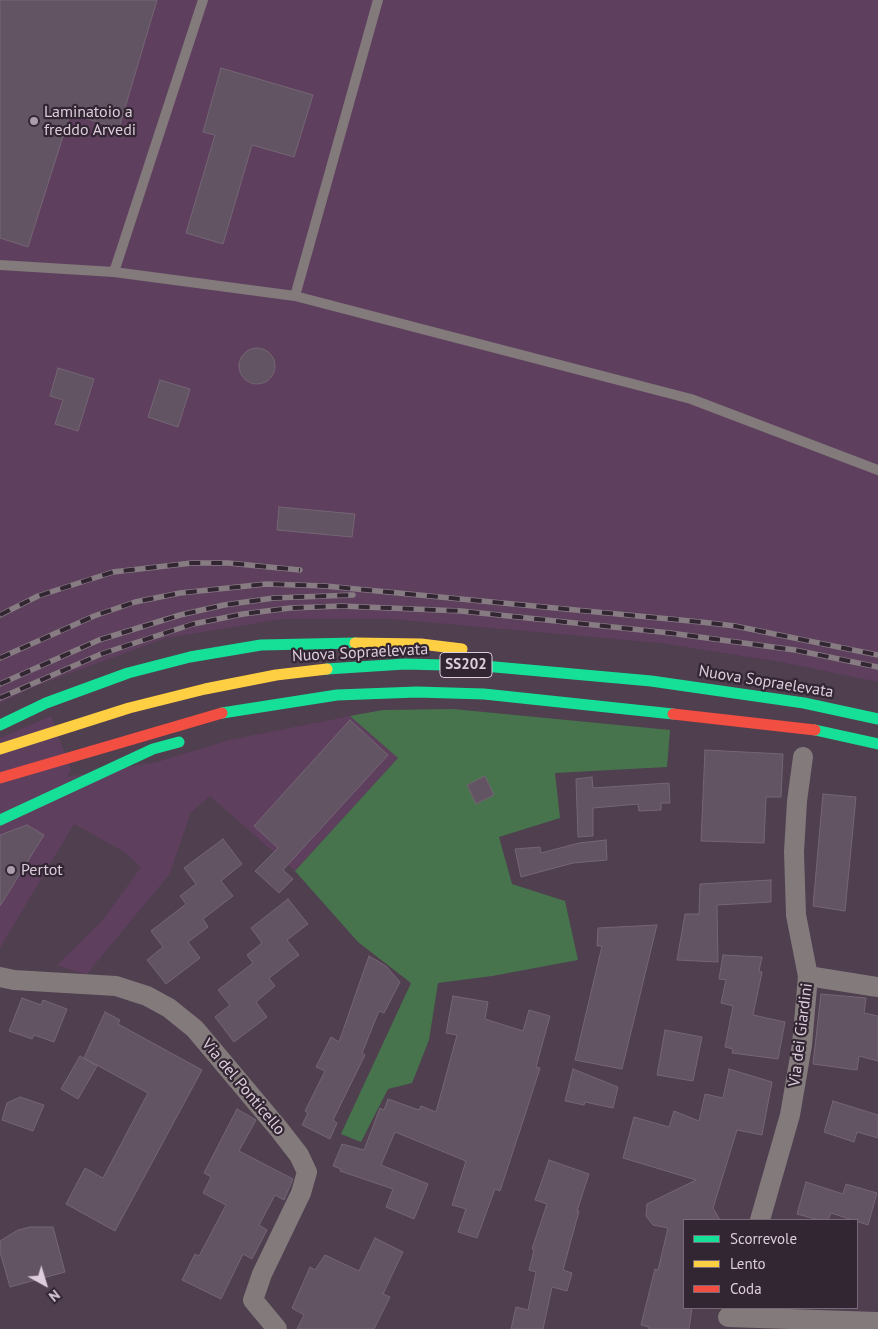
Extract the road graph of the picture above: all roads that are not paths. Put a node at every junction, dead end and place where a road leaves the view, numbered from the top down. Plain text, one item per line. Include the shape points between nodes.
1 (202, 0) edge
2 (378, 0) edge
3 (0, 265) edge
4 (114, 272) junction
5 (295, 296) junction
6 (878, 470) edge
7 (476, 651) dead end
8 (560, 661) dead end
9 (683, 685) junction
10 (417, 692) junction
11 (339, 707) dead end
12 (878, 719) edge
13 (0, 725) edge
14 (190, 739) dead end
15 (878, 744) edge
16 (0, 749) edge
17 (803, 757) dead end
18 (0, 778) edge
19 (0, 820) edge
20 (808, 976) junction
21 (0, 977) edge
22 (878, 987) edge
23 (760, 1219) edge
24 (728, 1318) edge
25 (878, 1322) edge
26 (277, 1329) edge

1 - 4 lane
2 - 5 lane
3 - 4 lane
4 - 5 lane
5 - 6 lane via 691,399
7 - 13 highway via 420,644 328,642 234,650 128,673
8 - 9 highway via 597,665
9 - 12 highway, Nuova Sopraelevata / SS202 via 804,703
9 - 16 highway, Nuova Sopraelevata / SS202 via 484,666 405,664 340,667 205,689
10 - 11 highway
10 - 15 highway, SS202 via 484,694 802,726
10 - 18 highway, SS202 via 337,695 275,702 212,715
14 - 19 highway via 153,749
17 - 20 street, Via dei Giardini via 794,852 796,915
20 - 22 street
20 - 23 street, Via dei Giardini via 802,1045 790,1115
21 - 26 street, Via del Ponticello via 116,986 147,996 169,1008 195,1029 278,1128 299,1155 306,1172 301,1193 253,1300
24 - 25 street

